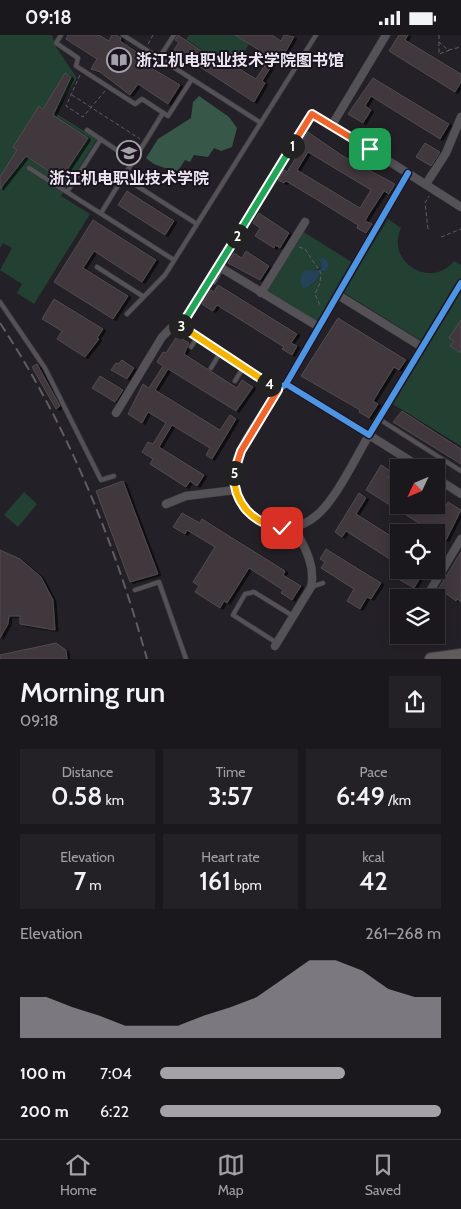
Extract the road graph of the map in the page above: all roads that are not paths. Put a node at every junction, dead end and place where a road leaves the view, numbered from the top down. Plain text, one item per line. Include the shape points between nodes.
1 (61, 35) edge
2 (124, 35) edge
3 (174, 35) edge
4 (316, 35) edge
5 (386, 35) edge
6 (159, 58) junction
7 (192, 79) junction
8 (163, 113) junction
9 (461, 117) edge
10 (261, 123) junction
11 (332, 125) junction
12 (87, 130) dead end
13 (101, 139) junction
14 (133, 161) junction
15 (29, 168) dead end
16 (408, 173) junction
17 (124, 177) junction
18 (430, 187) junction
19 (67, 192) junction
20 (461, 207) edge
21 (101, 213) junction
22 (305, 222) dead end
23 (197, 224) junction
24 (174, 260) junction
25 (97, 267) dead end
26 (220, 267) junction
27 (214, 282) dead end
28 (461, 283) edge
29 (261, 293) junction
30 (338, 295) junction
31 (144, 297) junction
32 (0, 302) edge
33 (127, 314) dead end
34 (181, 327) junction
35 (319, 327) junction
36 (197, 338) junction
37 (191, 347) dead end
38 (422, 347) junction
39 (220, 353) junction
40 (211, 368) dead end
41 (243, 368) junction
42 (235, 381) dead end
43 (286, 385) junction
44 (278, 390) junction
45 (116, 413) dead end
46 (379, 419) junction
47 (369, 435) junction
48 (407, 459) edge
49 (461, 471) edge
50 (114, 476) dead end
51 (445, 484) edge
52 (235, 490) junction
53 (461, 494) edge
54 (166, 504) dead end
55 (294, 527) junction
56 (461, 539) edge
57 (323, 583) dead end
58 (311, 587) junction
59 (431, 589) edge
60 (135, 590) dead end
61 (293, 616) junction
62 (276, 645) joint
63 (461, 655) edge
64 (186, 659) edge
65 (431, 659) edge

1 - 8 lane via 56,43 78,58 76,66 136,104 142,99
2 - 6 lane
3 - 6 lane
4 - 10 lane
5 - 11 street
6 - 7 lane
7 - 8 lane via 168,116
7 - 10 lane
8 - 14 lane
9 - 18 street
10 - 23 lane
11 - 16 street
11 - 26 street via 312,114
12 - 13 lane
13 - 14 lane
13 - 19 lane
14 - 17 lane
15 - 19 lane
16 - 18 street
16 - 30 street
17 - 21 lane
17 - 23 lane
18 - 20 street
19 - 21 lane
21 - 24 lane
22 - 29 street
23 - 24 lane
24 - 31 lane
25 - 31 lane
26 - 27 lane
26 - 29 street
26 - 34 street
28 - 38 street
29 - 35 street
30 - 35 street
30 - 38 street
31 - 33 lane
32 - 50 lane via 45,369 101,480
34 - 36 street
34 - 45 street via 171,328 162,337
35 - 43 street
36 - 37 lane
36 - 39 street
38 - 46 street
39 - 40 lane
39 - 41 street
41 - 42 lane
41 - 44 street
43 - 44 street
43 - 47 street
44 - 52 street via 238,457 234,472
46 - 47 street
46 - 49 lane
47 - 48 street
47 - 55 street via 322,510 311,520
51 - 53 street
52 - 54 street via 186,496
52 - 55 street via 254,518 275,527
55 - 58 street via 309,557 313,577
56 - 59 street
57 - 58 lane
58 - 61 street
60 - 64 lane via 159,583
61 - 62 street
61 - 62 lane via 254,592 245,594 232,615
63 - 65 main road

